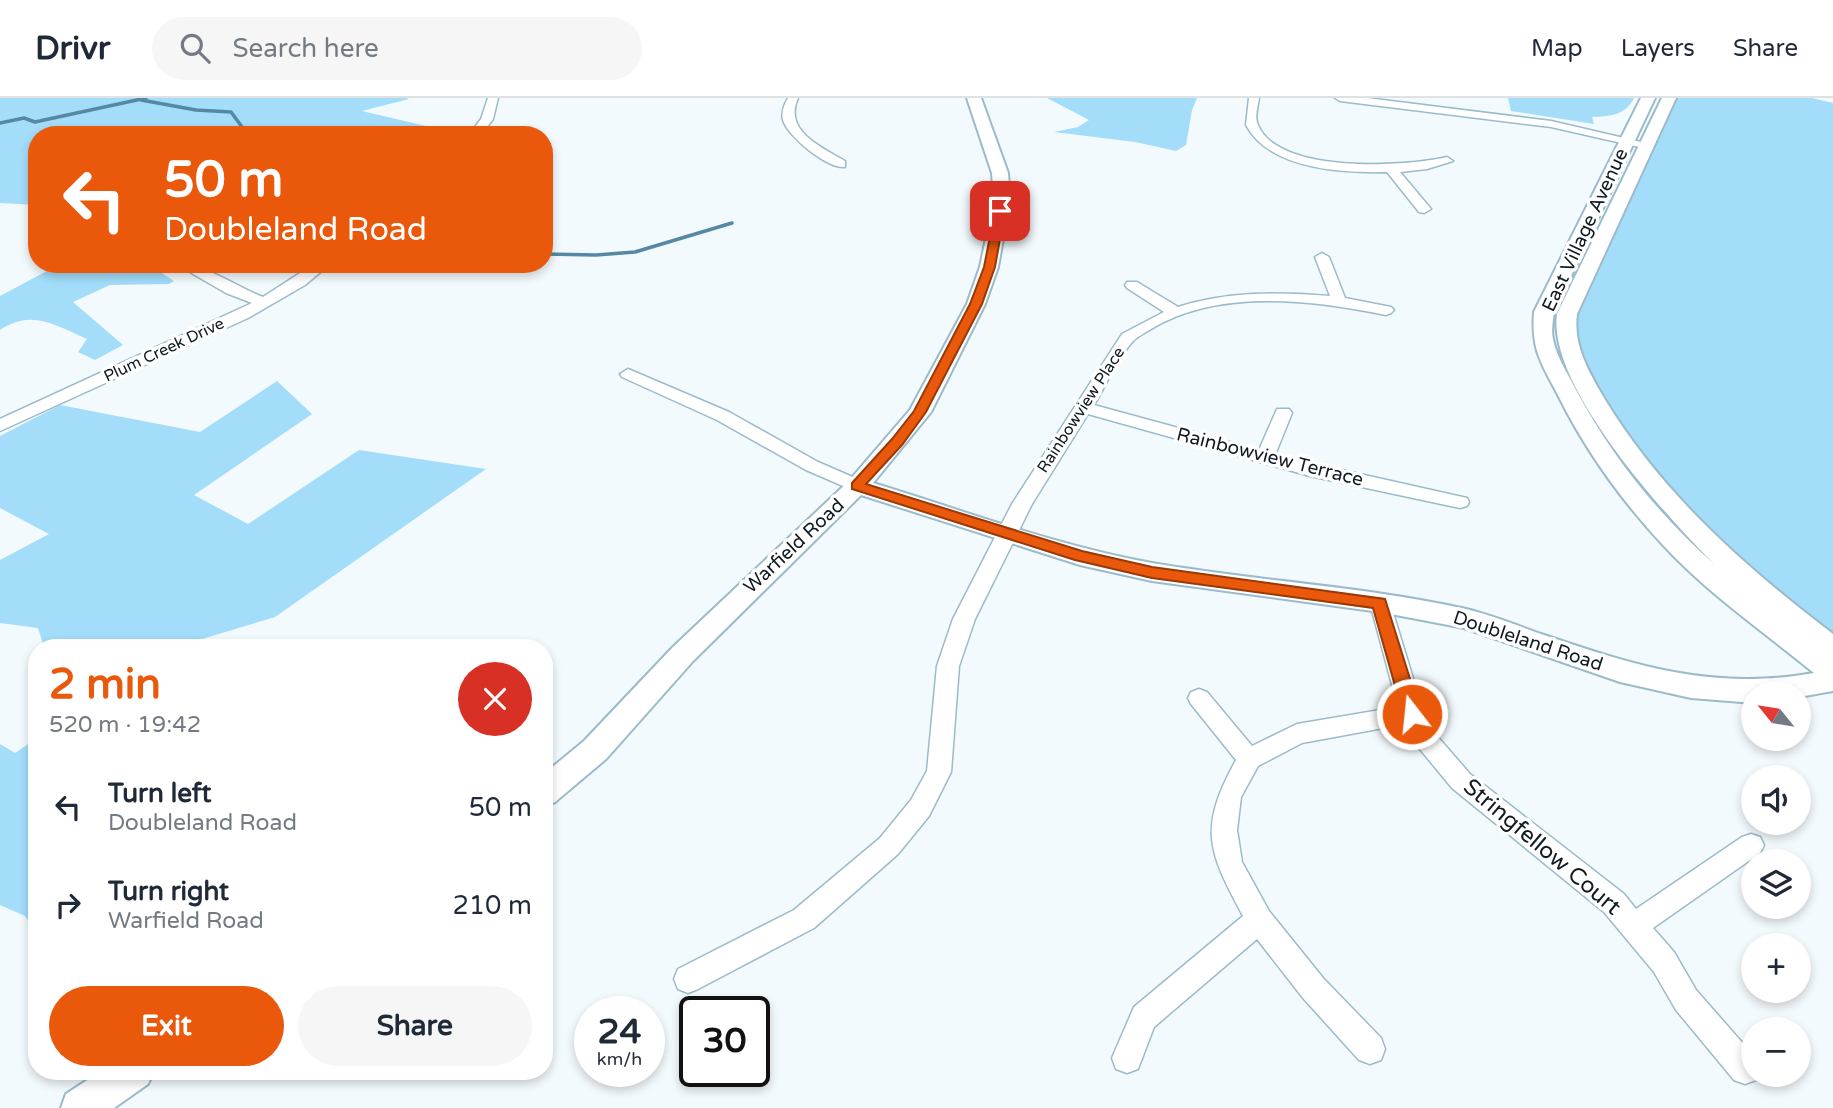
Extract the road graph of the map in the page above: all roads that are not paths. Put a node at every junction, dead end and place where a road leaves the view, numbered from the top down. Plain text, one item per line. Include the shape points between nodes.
1 (493, 98) edge
2 (793, 98) edge
3 (974, 98) edge
4 (1254, 98) edge
5 (1340, 98) edge
6 (1648, 98) edge
7 (1669, 98) edge
8 (482, 126) edge
9 (1627, 140) junction
10 (1648, 145) junction
11 (1447, 161) dead end
12 (841, 164) dead end
13 (1392, 170) junction
14 (1424, 209) dead end
15 (1322, 257) dead end
16 (200, 273) edge
17 (312, 273) edge
18 (1132, 285) dead end
19 (1339, 301) junction
20 (265, 303) junction
21 (1386, 310) dead end
22 (1175, 313) junction
23 (628, 374) dead end
24 (1083, 407) junction
25 (1283, 413) dead end
26 (0, 426) edge
27 (1265, 458) junction
28 (857, 486) junction
29 (1460, 502) dead end
30 (1007, 534) junction
31 (1380, 603) junction
32 (1833, 649) edge
33 (1833, 672) edge
34 (1833, 680) edge
35 (1199, 698) dead end
36 (1412, 714) junction
37 (1249, 759) junction
38 (553, 785) edge
39 (1751, 845) dead end
40 (1259, 920) junction
41 (1634, 926) junction
42 (688, 979) dead end
43 (1370, 1049) dead end
44 (1127, 1058) dead end
45 (1741, 1064) edge
46 (122, 1080) edge
47 (80, 1108) edge

1 - 8 street
2 - 12 street via 787,116 791,126
3 - 28 street, Warfield Road via 1000,173 1002,200 989,267 976,304 920,412
4 - 13 street via 1250,119 1254,130 1279,149 1335,166
5 - 9 street via 1497,111
6 - 9 street, East Village Avenue
7 - 10 street, East Village Avenue
9 - 10 street
9 - 33 street, East Village Avenue via 1544,312 1542,337 1549,357 1608,463 1672,540
10 - 32 street, East Village Avenue via 1567,314 1564,332 1571,356 1606,423 1654,487 1711,549
11 - 13 street
13 - 14 street
15 - 19 street
16 - 20 street
17 - 20 street, Plum Creek Drive
18 - 22 street
19 - 21 street, Rainbowview Place
19 - 22 street, Rainbowview Place via 1261,297
20 - 26 street, Plum Creek Drive
22 - 24 street, Rainbowview Place via 1128,337
23 - 28 street via 723,416
24 - 27 street, Rainbowview Terrace
24 - 30 street, Rainbowview Place
25 - 27 street
27 - 29 street, Rainbowview Terrace
28 - 30 street, Doubleland Road
28 - 38 street, Warfield Road via 683,654 595,750
30 - 31 street, Doubleland Road via 1152,572
30 - 42 street, Rainbowview Place via 964,619 948,666 939,772 920,808 889,846 804,919
31 - 34 street, Doubleland Road via 1467,619 1620,671 1690,687 1775,691
31 - 36 street, Stringfellow Court
35 - 37 street
36 - 37 street via 1297,734
36 - 41 street, Stringfellow Court via 1422,736 1461,780 1614,903
37 - 40 street via 1229,796 1224,830 1229,864
39 - 41 street
40 - 43 street
40 - 44 street via 1144,1017
41 - 45 street, Stringfellow Court via 1664,962 1686,1000
46 - 47 street

